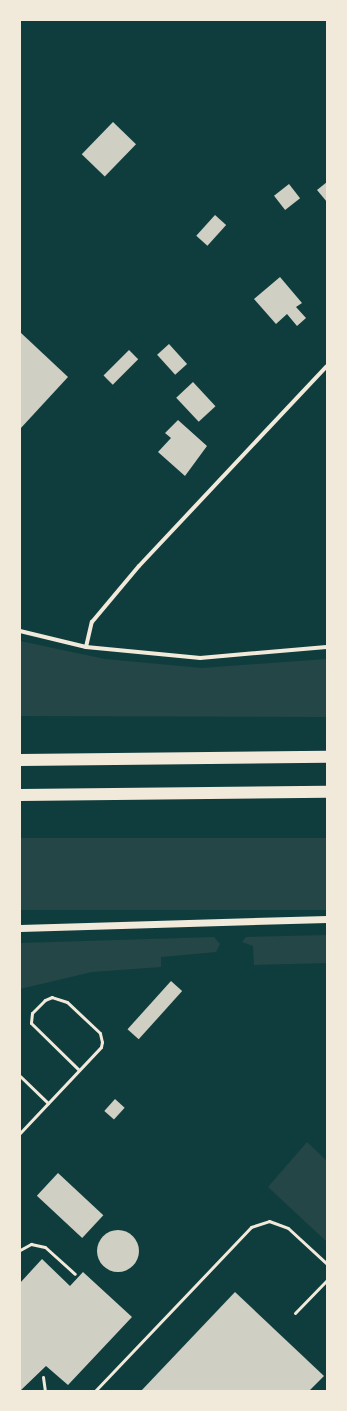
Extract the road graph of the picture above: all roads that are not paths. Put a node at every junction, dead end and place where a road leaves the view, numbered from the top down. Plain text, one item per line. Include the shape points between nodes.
1 (327, 366) edge
2 (20, 631) edge
3 (86, 647) junction
4 (327, 647) edge
5 (327, 757) edge
6 (20, 760) edge
7 (327, 792) edge
8 (20, 795) edge
9 (327, 919) edge
10 (20, 928) edge
11 (79, 1070) junction
12 (20, 1076) edge
13 (48, 1103) junction
14 (20, 1133) edge
15 (20, 1250) edge
16 (327, 1264) edge
17 (75, 1274) dead end
18 (327, 1280) edge
19 (295, 1313) dead end
20 (43, 1377) dead end
21 (46, 1391) edge
22 (95, 1391) edge

1 - 3 street via 139,566 92,622
2 - 3 street
3 - 4 street via 200,658
5 - 6 highway
7 - 8 highway
9 - 10 street
11 - 11 lane via 101,1047 103,1038 63,1000 52,997 45,1000 32,1013 31,1023
11 - 13 lane
12 - 13 lane
13 - 14 lane
15 - 17 lane via 31,1244 45,1247
16 - 22 lane via 288,1228 269,1221 251,1227
18 - 19 lane
20 - 21 lane

